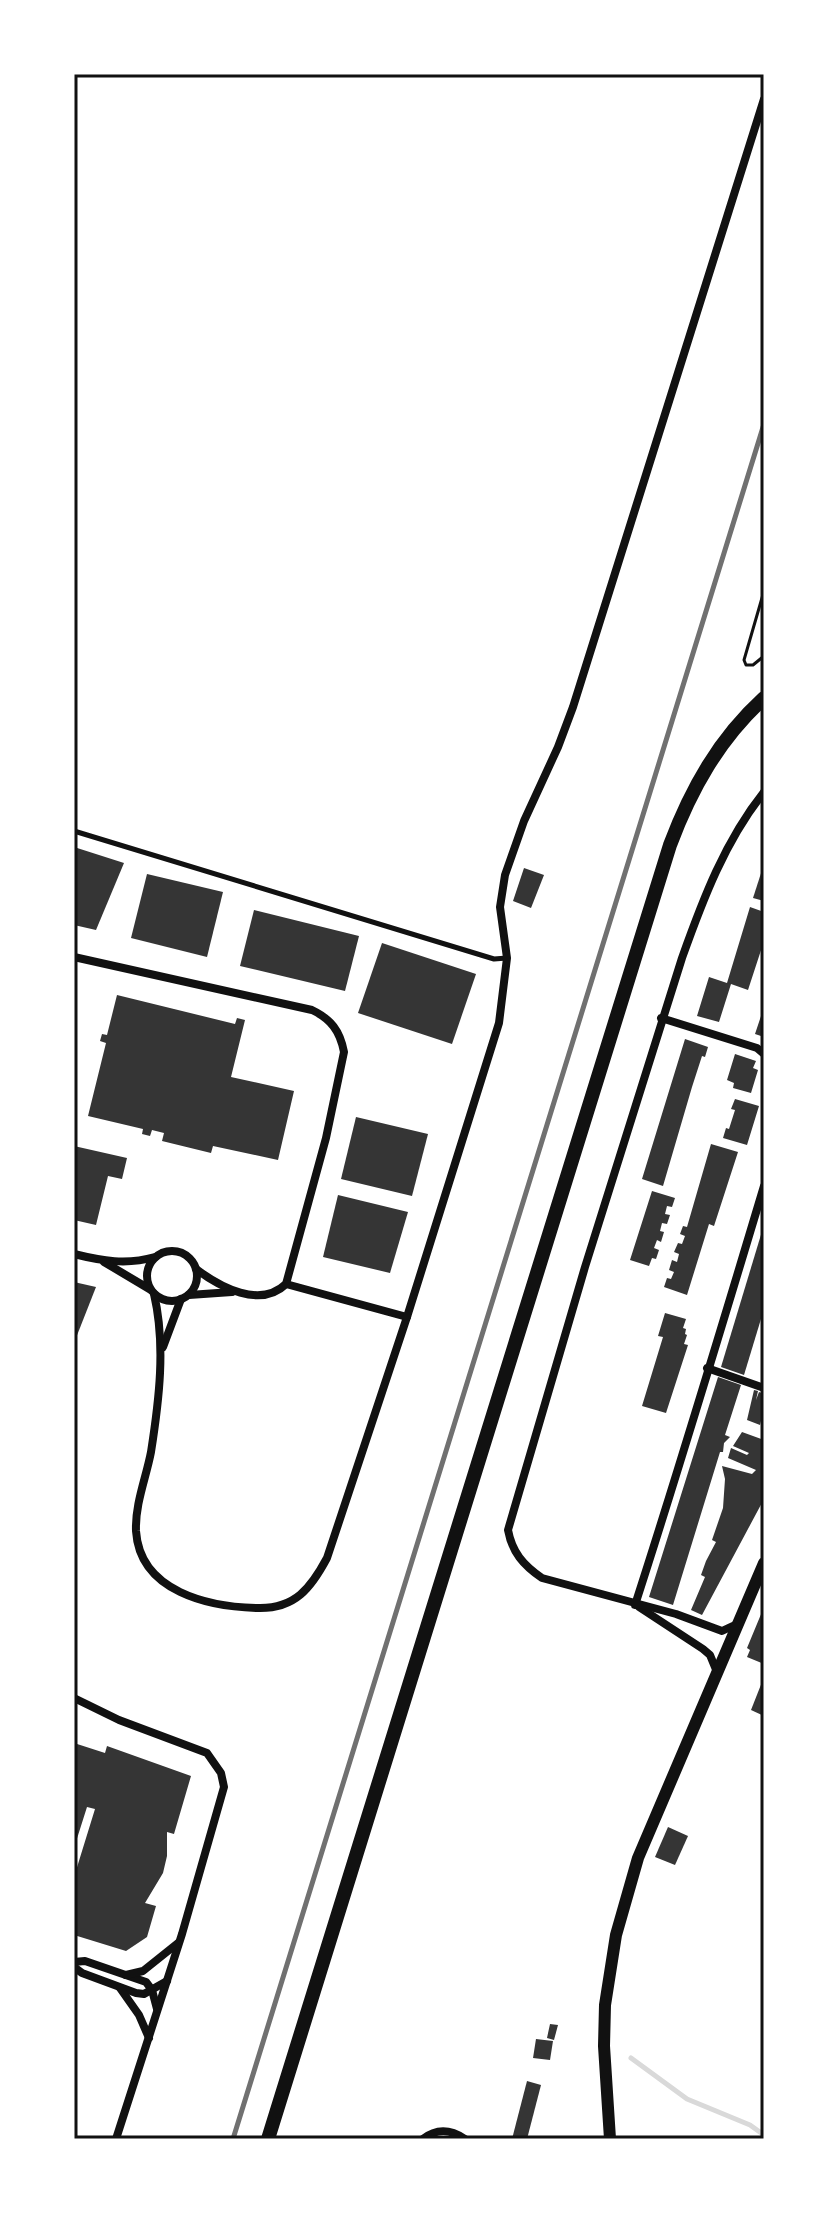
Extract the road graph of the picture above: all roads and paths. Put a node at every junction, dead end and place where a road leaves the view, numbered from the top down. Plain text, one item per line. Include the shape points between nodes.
1 (764, 99) edge
2 (764, 591) edge
3 (764, 656) edge
4 (764, 698) edge
5 (764, 792) edge
6 (74, 831) edge
7 (76, 957) edge
8 (507, 958) junction
9 (74, 967) edge
10 (661, 1018) junction
11 (762, 1049) edge
12 (764, 1186) edge
13 (760, 1214) edge
14 (74, 1254) edge
15 (156, 1256) junction
16 (103, 1262) junction
17 (196, 1269) junction
18 (286, 1284) junction
19 (152, 1292) junction
20 (236, 1292) junction
21 (185, 1297) junction
22 (407, 1317) junction
23 (160, 1356) junction
24 (707, 1368) junction
25 (764, 1388) edge
26 (764, 1563) edge
27 (635, 1605) junction
28 (737, 1624) junction
29 (717, 1672) junction
30 (74, 1698) edge
31 (179, 1943) junction
32 (74, 1965) edge
33 (126, 1975) junction
34 (167, 1981) junction
35 (119, 1987) junction
36 (152, 1990) junction
37 (157, 2010) junction
38 (149, 2039) junction
39 (116, 2139) edge
40 (268, 2139) edge
41 (423, 2139) edge
42 (465, 2139) edge
43 (610, 2139) edge

1 - 8 street via 573,707 505,875 500,907
2 - 3 path via 744,660 753,665
4 - 40 main road via 706,766 670,845
5 - 10 street via 714,874
6 - 8 lane via 494,959
7 - 9 street
7 - 18 street via 312,1010 336,1028 344,1052
8 - 22 street via 499,1023
10 - 11 street
10 - 27 street via 508,1530 516,1555 542,1578
12 - 13 street
13 - 24 street
14 - 16 street
15 - 16 street
15 - 17 street via 181,1252
15 - 19 street via 147,1274
16 - 19 street
17 - 20 street
17 - 21 street via 197,1278
18 - 20 street via 260,1295
18 - 22 street
19 - 21 street via 165,1300
19 - 23 street
20 - 21 street
21 - 23 street
22 - 23 street via 327,1558 298,1599 272,1608 225,1605 182,1594 164,1584 140,1550 138,1510 154,1431
24 - 25 street
24 - 27 street
26 - 28 street
27 - 28 street via 722,1631
27 - 29 street via 703,1649
28 - 29 street
29 - 43 street via 638,1858 616,1935 605,2005
30 - 31 street via 207,1753 221,1773 224,1787
31 - 33 street via 143,1971
31 - 34 street
32 - 33 street via 85,1961
32 - 35 street
33 - 36 street
34 - 36 street
34 - 37 street
35 - 36 street via 144,1994
35 - 38 street
36 - 37 street
37 - 38 street
38 - 39 street
41 - 42 street via 444,2130

